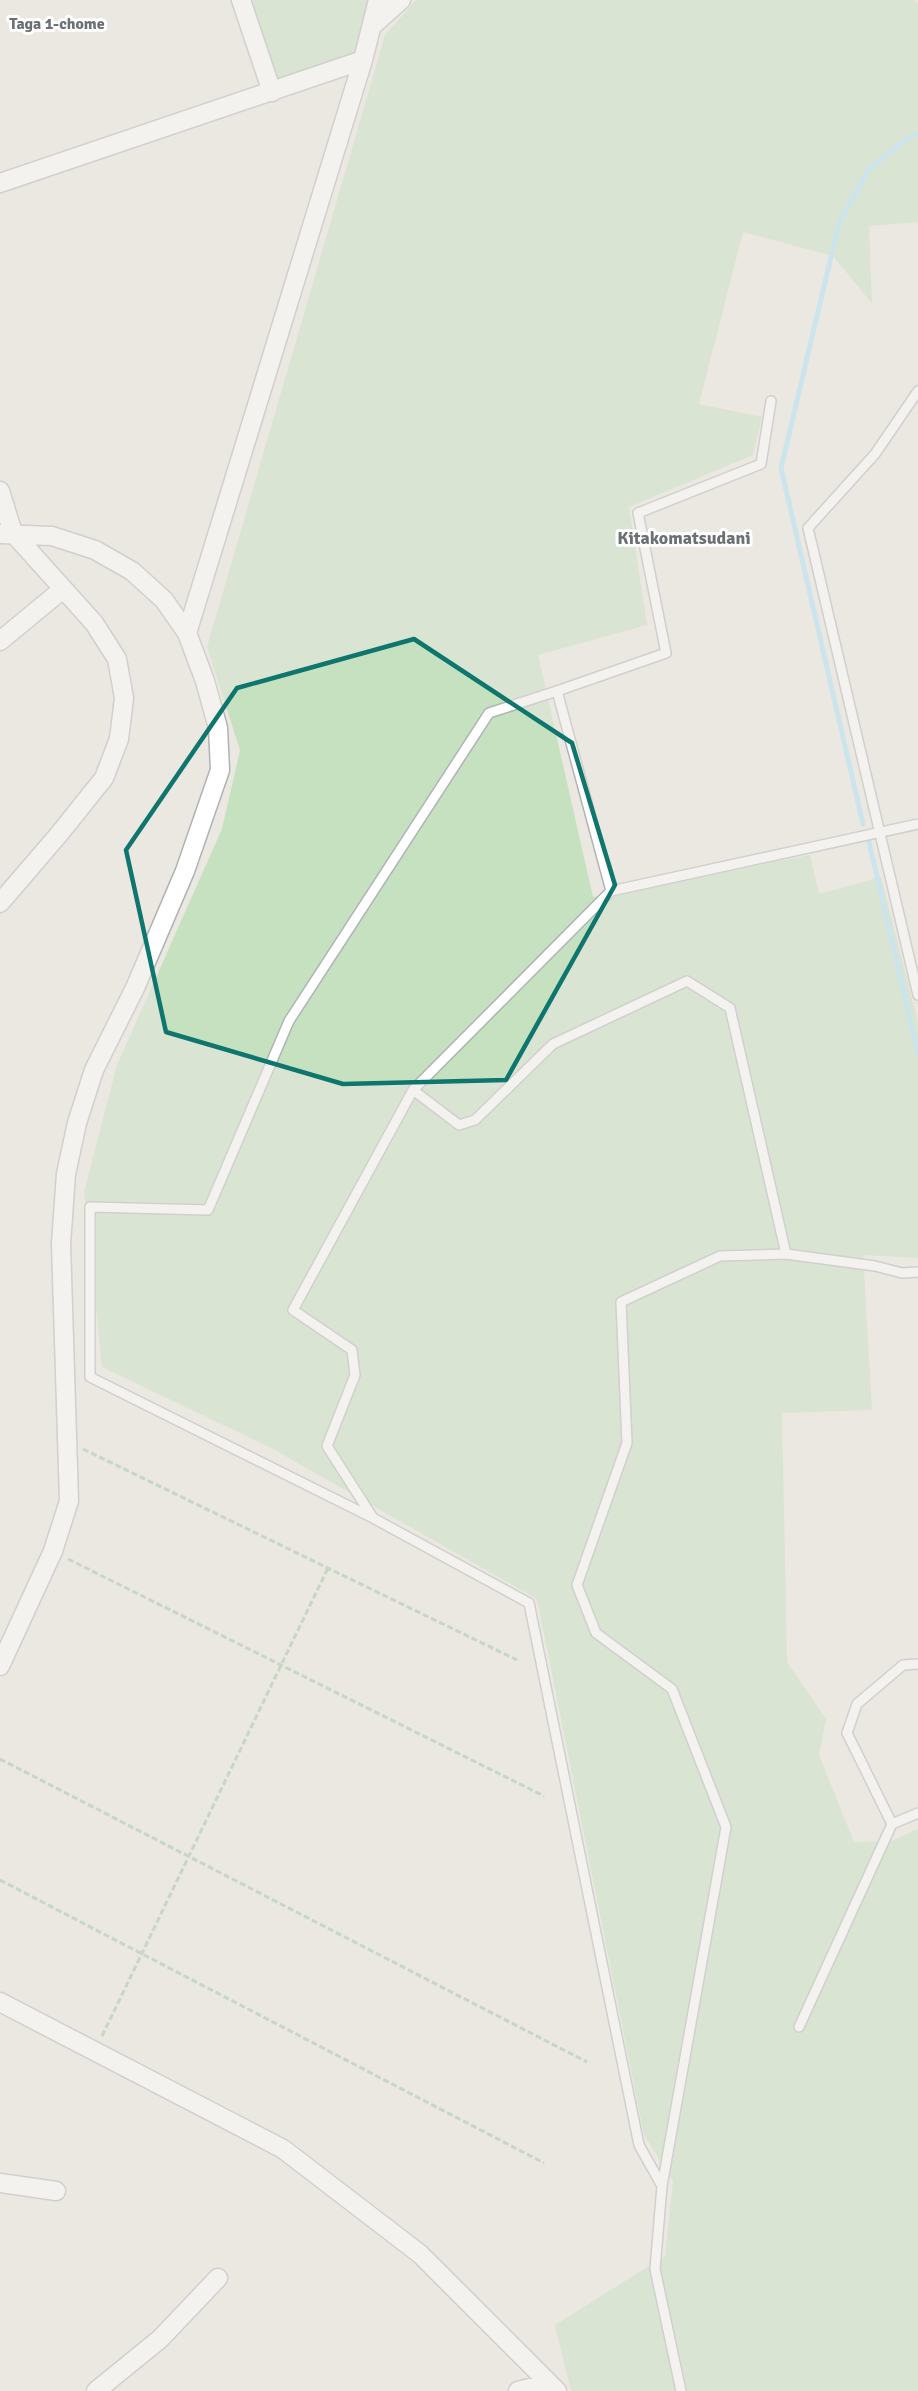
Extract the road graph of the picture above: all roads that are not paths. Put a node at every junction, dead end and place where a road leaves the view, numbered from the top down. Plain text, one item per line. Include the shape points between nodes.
1 (241, 0) edge
2 (378, 0) edge
3 (401, 0) edge
4 (372, 26) junction
5 (363, 60) junction
6 (272, 92) junction
7 (0, 183) edge
8 (918, 391) edge
9 (771, 401) dead end
10 (0, 491) edge
11 (6, 534) edge
12 (63, 588) junction
13 (187, 633) junction
14 (0, 641) edge
15 (557, 690) junction
16 (918, 824) edge
17 (880, 833) junction
18 (610, 891) junction
19 (0, 903) edge
20 (918, 995) edge
21 (413, 1090) junction
22 (786, 1254) junction
23 (918, 1272) edge
24 (374, 1518) junction
25 (918, 1664) edge
26 (0, 1666) edge
27 (918, 1813) edge
28 (891, 1824) junction
29 (0, 2002) edge
30 (799, 2027) dead end
31 (0, 2183) edge
32 (662, 2186) junction
33 (56, 2191) dead end
34 (218, 2278) dead end
35 (553, 2387) edge
36 (96, 2391) edge
37 (518, 2391) edge
38 (681, 2391) edge

1 - 6 street
2 - 4 street
3 - 4 street
4 - 5 street
5 - 6 street
5 - 13 street
6 - 7 street
8 - 17 lane via 875,454 808,528
9 - 15 lane via 761,464 638,513 666,653
10 - 11 street
11 - 12 street
11 - 13 street via 52,536 95,550 132,571 164,600
12 - 14 street
12 - 19 street via 94,623 117,659 124,698 119,739 104,777
13 - 26 street via 218,728 220,770 185,871 135,988 94,1070 77,1123 66,1173 61,1244 69,1501 53,1551
15 - 18 lane
15 - 24 lane via 489,713 289,1021 208,1210 90,1207 90,1377
16 - 17 lane
17 - 18 lane
17 - 20 lane
18 - 21 lane
21 - 22 lane via 459,1125 475,1120 553,1044 687,981 730,1008
21 - 24 lane via 293,1310 352,1350 355,1375 327,1446
22 - 23 lane via 902,1273
22 - 32 lane via 720,1256 621,1302 627,1443 577,1586 596,1633 672,1689 726,1827
24 - 32 lane via 529,1603 639,2145
25 - 28 lane via 903,1665 857,1704 847,1733
27 - 28 lane
28 - 30 lane
29 - 35 street via 283,2149 420,2254
31 - 33 street
32 - 38 lane via 655,2269
34 - 36 street via 160,2339
35 - 37 street

